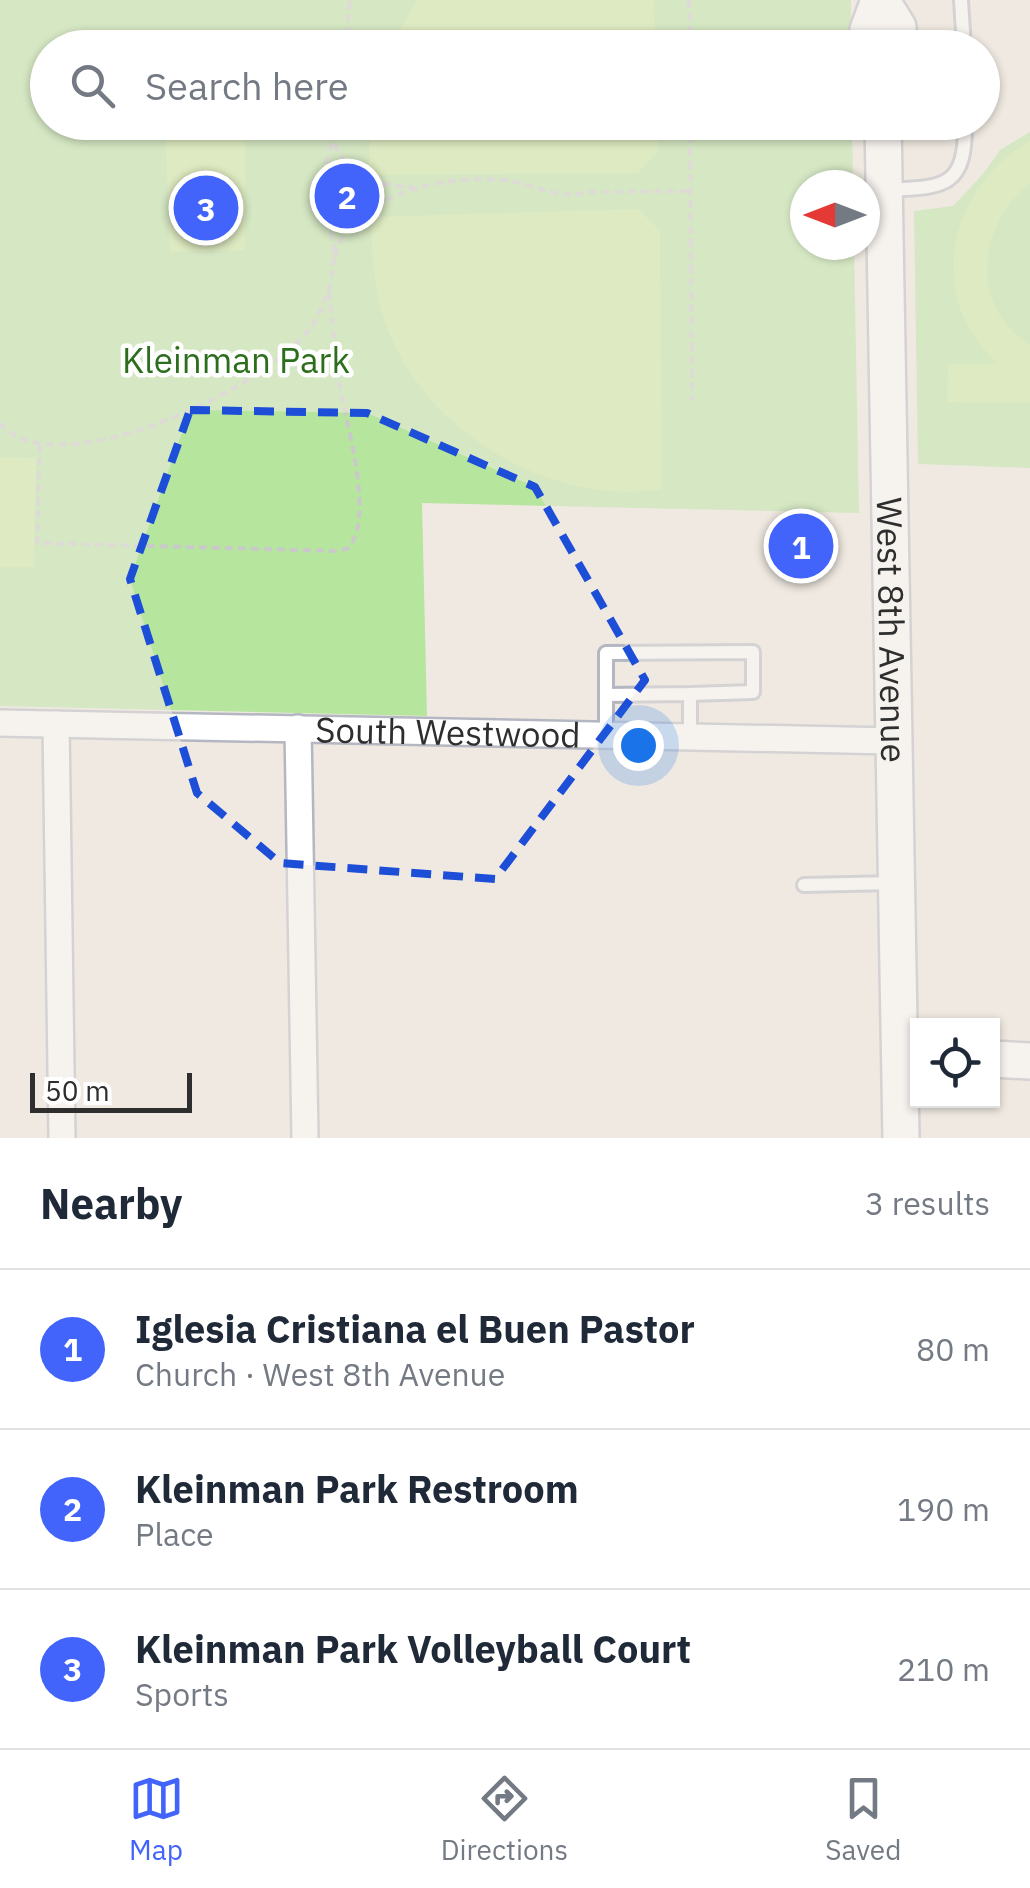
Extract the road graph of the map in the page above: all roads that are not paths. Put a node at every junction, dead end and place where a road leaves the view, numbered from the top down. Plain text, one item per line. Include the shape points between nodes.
1 (880, 0) edge
2 (961, 0) edge
3 (868, 30) edge
4 (898, 30) edge
5 (963, 30) edge
6 (883, 140) edge
7 (964, 140) edge
8 (883, 191) junction
9 (690, 694) junction
10 (606, 695) junction
11 (0, 723) edge
12 (56, 724) junction
13 (298, 728) junction
14 (606, 734) junction
15 (690, 735) junction
16 (894, 741) junction
17 (896, 883) junction
18 (804, 885) dead end
19 (908, 1057) edge
20 (1000, 1060) edge
21 (1030, 1060) edge
22 (62, 1138) edge
23 (305, 1138) edge
24 (901, 1138) edge

1 - 3 street
1 - 4 street
2 - 5 lane
6 - 8 street, West 8th Avenue
7 - 8 lane via 964,158 936,187
8 - 16 street, West 8th Avenue
9 - 10 lane
9 - 10 lane via 753,692 753,652 606,653
9 - 15 lane
10 - 14 lane
11 - 12 street, South Westwood
12 - 13 street, South Westwood
12 - 22 street
13 - 14 street, South Westwood
13 - 23 street
14 - 15 street, South Westwood
15 - 16 street, South Westwood
16 - 17 street, West 8th Avenue
17 - 18 lane
17 - 19 street, West 8th Avenue
19 - 24 street, West 8th Avenue
20 - 21 street

